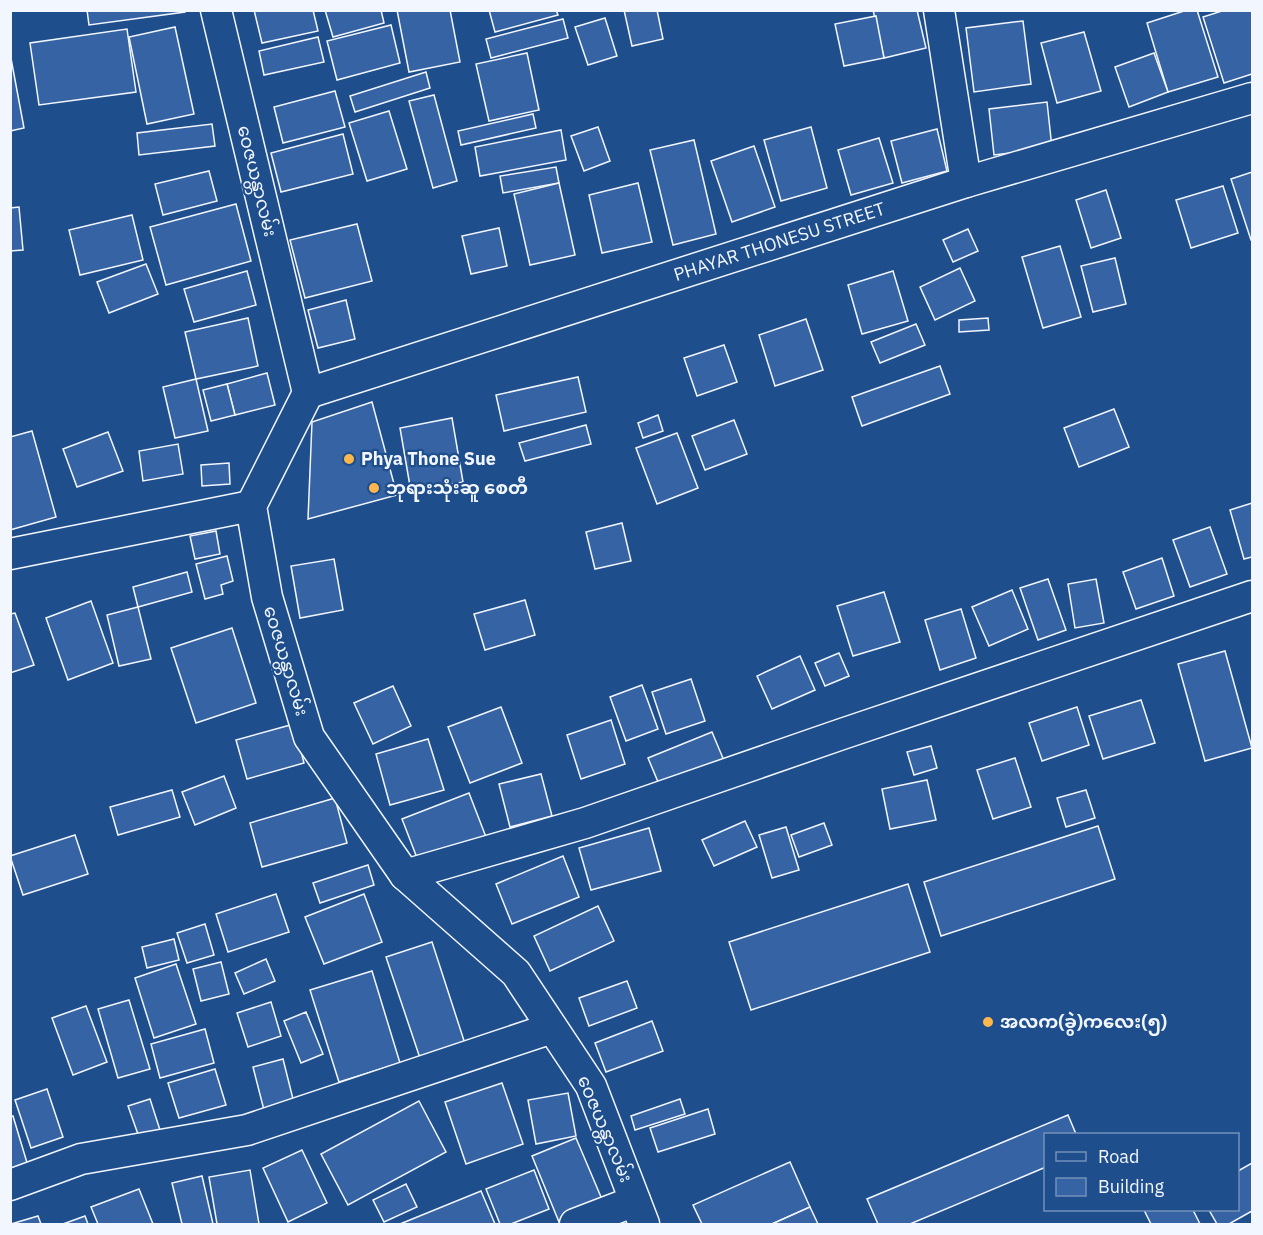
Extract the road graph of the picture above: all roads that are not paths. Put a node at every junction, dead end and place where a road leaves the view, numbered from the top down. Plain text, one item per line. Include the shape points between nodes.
1 (216, 10) edge
2 (939, 10) edge
3 (1252, 98) edge
4 (966, 182) junction
5 (308, 393) junction
6 (251, 506) junction
7 (10, 554) edge
8 (1252, 596) edge
9 (405, 875) junction
10 (552, 1028) junction
11 (10, 1185) edge
12 (640, 1213) edge
13 (575, 1224) edge

1 - 5 street, ဝေဇယန္တာလမ်း
2 - 4 street
3 - 4 street, PHAYAR THONESU STREET
4 - 5 street, PHAYAR THONESU STREET
5 - 6 street
6 - 7 street
6 - 9 street, ဝေဇယန္တာလမ်း via 267,597 309,737
8 - 9 street via 585,823
9 - 10 street, ဝေဇယန္တာလမ်း via 516,973
10 - 11 street via 247,1130 81,1159
10 - 12 street, ဝေဇယန္တာလမ်း via 591,1086
12 - 13 street

